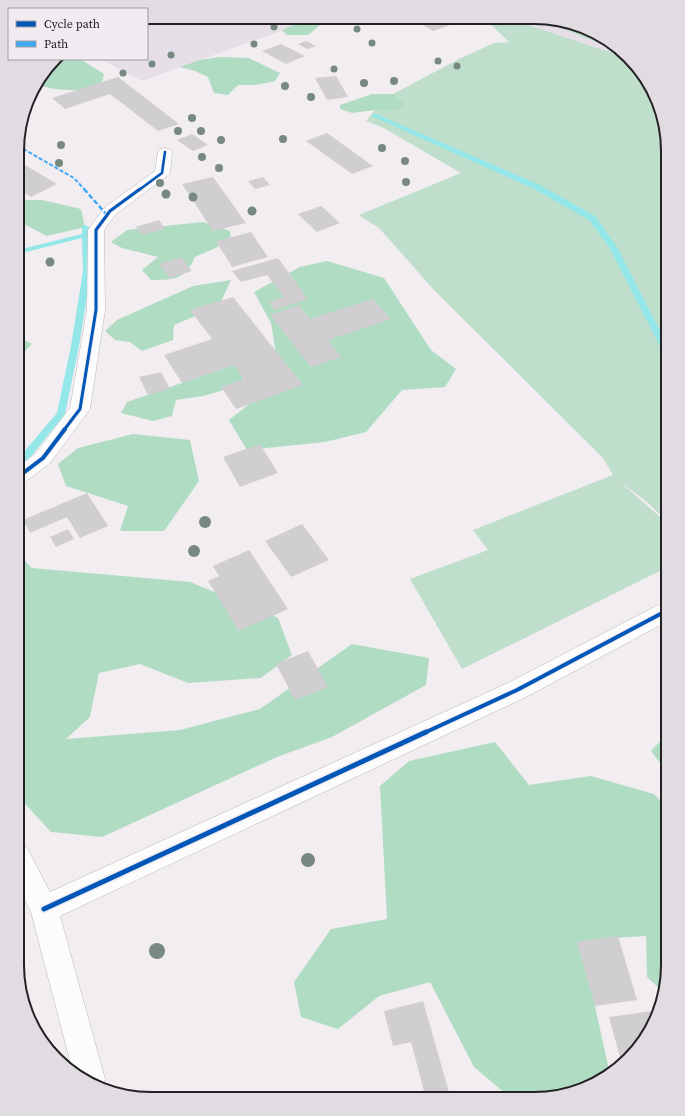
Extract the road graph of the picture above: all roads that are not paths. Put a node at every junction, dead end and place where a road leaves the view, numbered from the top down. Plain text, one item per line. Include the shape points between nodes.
1 (165, 152) dead end
2 (24, 472) edge
3 (661, 614) edge
4 (24, 870) edge
5 (44, 909) junction
6 (89, 1075) edge

1 - 2 street via 162,173 110,211 96,230 96,310 80,409 43,458
3 - 5 street via 517,690
4 - 5 street
5 - 6 street

